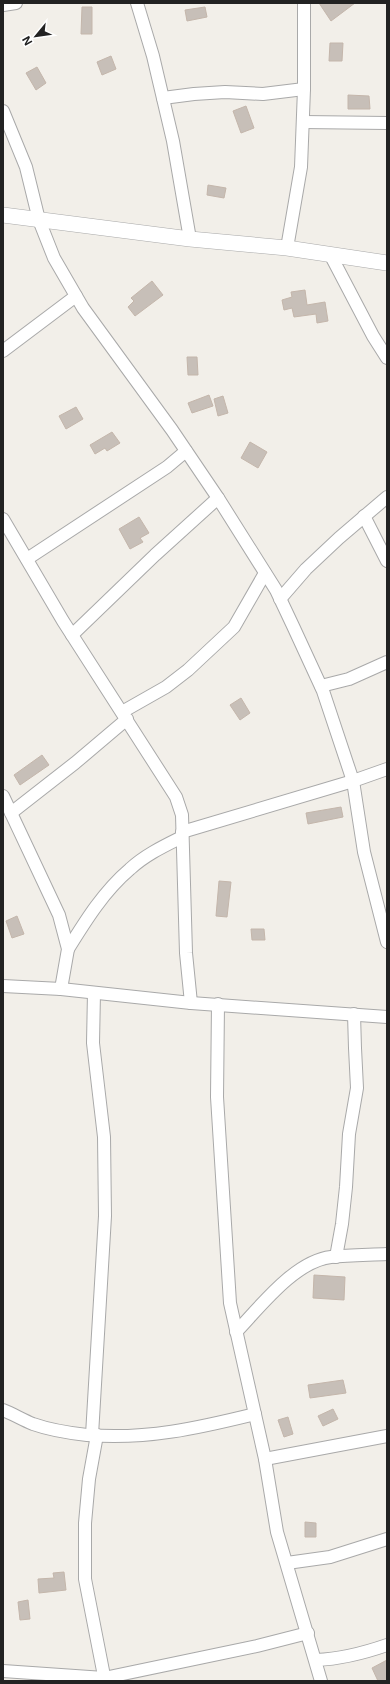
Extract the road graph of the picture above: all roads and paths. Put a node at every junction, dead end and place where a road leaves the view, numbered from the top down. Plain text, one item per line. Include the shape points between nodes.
1 (16, 3) edge
2 (137, 3) edge
3 (304, 3) edge
4 (3, 5) edge
5 (304, 89) junction
6 (163, 98) junction
7 (3, 111) edge
8 (303, 122) junction
9 (387, 123) edge
10 (3, 215) edge
11 (39, 220) junction
12 (190, 239) junction
13 (287, 248) junction
14 (330, 254) junction
15 (387, 262) edge
16 (76, 296) junction
17 (3, 351) edge
18 (387, 358) edge
19 (186, 451) junction
20 (387, 497) edge
21 (218, 498) junction
22 (364, 516) junction
23 (3, 519) edge
24 (27, 559) junction
25 (387, 561) edge
26 (265, 573) junction
27 (280, 599) junction
28 (72, 635) junction
29 (387, 662) edge
30 (320, 686) junction
31 (124, 715) junction
32 (387, 769) edge
33 (353, 781) junction
34 (3, 796) edge
35 (11, 813) junction
36 (182, 834) junction
37 (387, 942) edge
38 (68, 949) junction
39 (3, 986) edge
40 (61, 989) junction
41 (94, 993) junction
42 (191, 1003) junction
43 (218, 1004) junction
44 (354, 1014) junction
45 (387, 1017) edge
46 (387, 1254) edge
47 (336, 1257) junction
48 (236, 1332) junction
49 (3, 1410) edge
50 (255, 1414) junction
51 (95, 1435) junction
52 (387, 1436) edge
53 (265, 1459) junction
54 (387, 1539) edge
55 (287, 1563) junction
56 (308, 1633) junction
57 (387, 1645) edge
58 (316, 1660) junction
59 (3, 1671) edge
60 (104, 1679) edge
61 (321, 1681) edge

1 - 4 street
2 - 6 street
3 - 5 street
5 - 6 street via 263,94 225,92
5 - 8 street
6 - 12 street
7 - 11 street via 26,167
8 - 9 street
8 - 13 street via 301,167
10 - 11 street
11 - 12 street
11 - 16 street via 54,258
12 - 13 street
13 - 14 street
14 - 15 street
14 - 18 street
16 - 17 street
16 - 19 street
19 - 21 street
19 - 24 street via 168,467
20 - 22 street
21 - 26 street
21 - 28 street
22 - 25 street
22 - 27 street via 306,569
23 - 24 street
24 - 28 street
26 - 27 street
26 - 31 street via 234,627 188,670
27 - 30 street
28 - 31 street
29 - 30 street via 349,680
30 - 33 street
31 - 35 street via 75,763
31 - 36 street via 176,797 182,816
32 - 33 street
33 - 36 street
33 - 37 street via 364,852
34 - 35 street
35 - 38 street via 59,915
36 - 38 street via 130,868 102,897
36 - 42 street via 186,953
38 - 40 street
39 - 40 street
40 - 41 street
41 - 42 street
41 - 51 street via 93,1043 104,1137 105,1216
42 - 43 street
43 - 44 street
43 - 48 street via 217,1097 225,1246 230,1303
44 - 45 street
44 - 47 street via 358,1088 349,1134 346,1187
46 - 47 street
47 - 48 street via 316,1261 301,1269
48 - 50 street
49 - 51 street via 34,1424 70,1433
50 - 51 street via 160,1434 114,1437
50 - 53 street
51 - 60 street via 85,1523 85,1579
52 - 53 street
53 - 55 street via 277,1532
54 - 55 street via 330,1557
55 - 56 street
56 - 58 street
56 - 60 street
57 - 58 street via 333,1660
58 - 61 street
59 - 60 street

